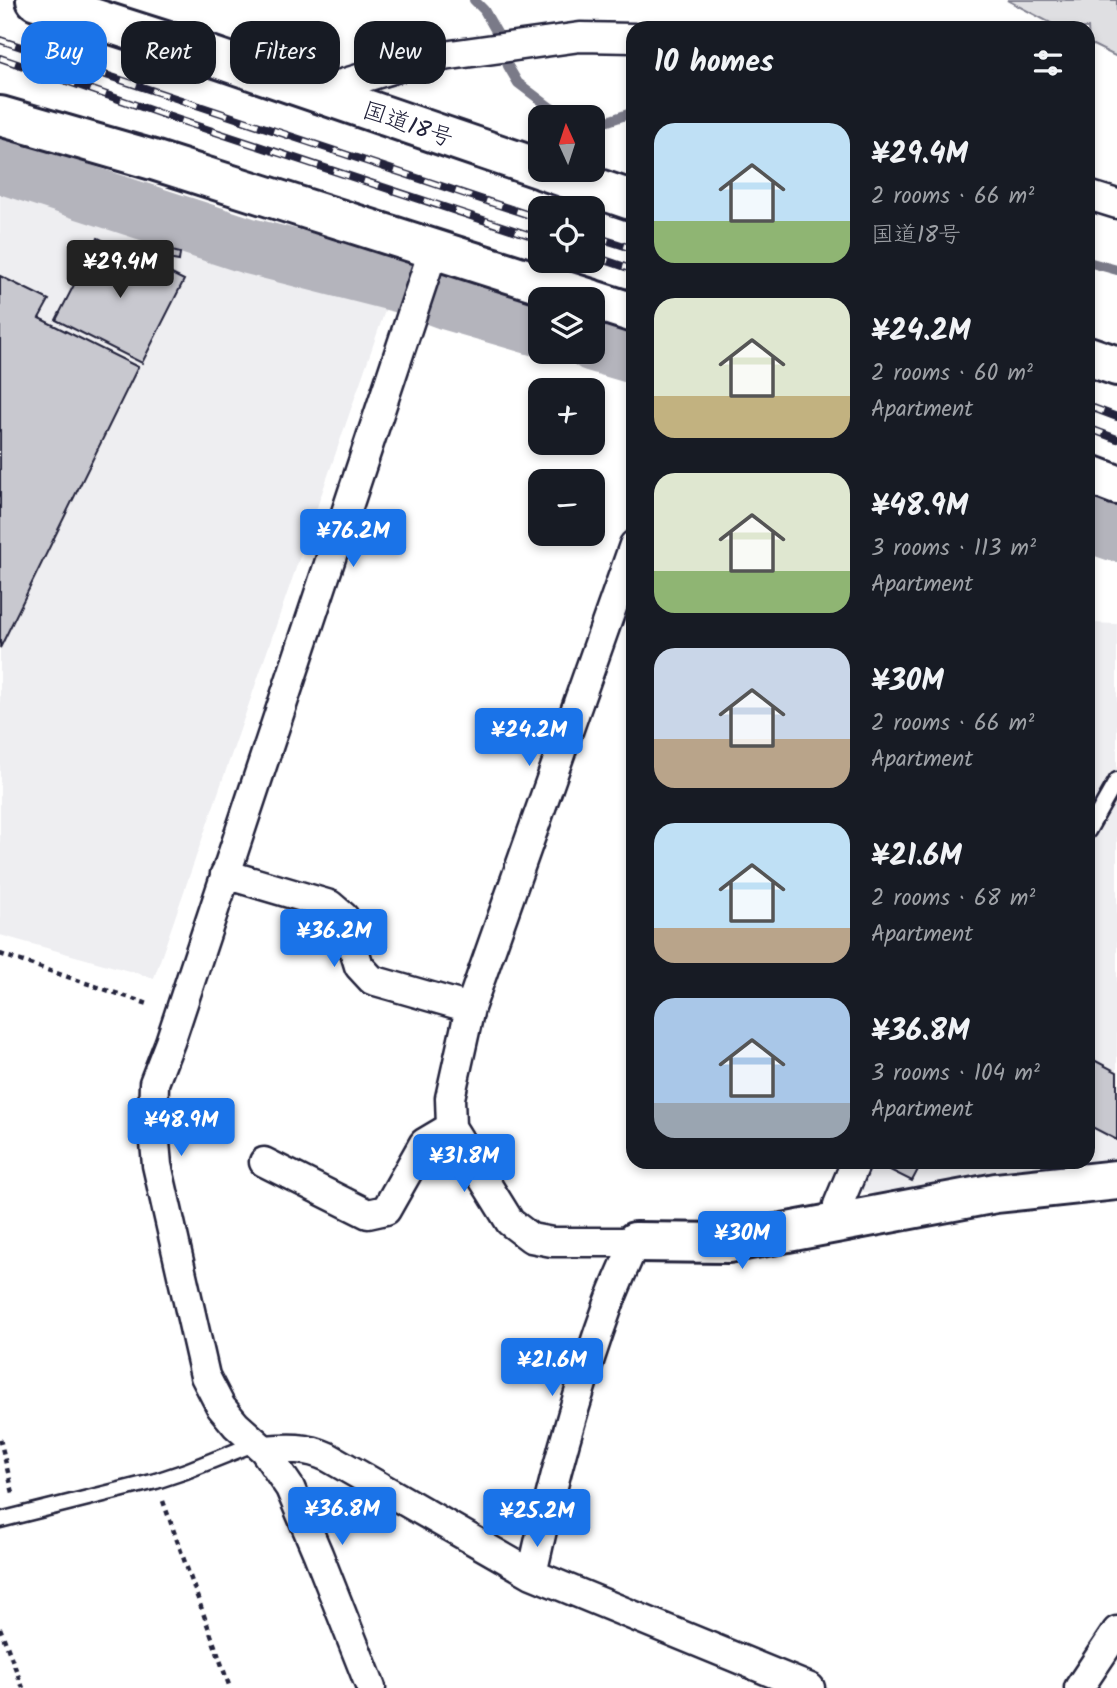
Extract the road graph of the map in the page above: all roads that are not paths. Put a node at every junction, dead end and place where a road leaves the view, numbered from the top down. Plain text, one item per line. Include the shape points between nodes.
1 (36, 0) edge
2 (626, 38) edge
3 (315, 92) junction
4 (0, 116) edge
5 (528, 164) edge
6 (579, 182) edge
7 (1095, 197) edge
8 (626, 198) edge
9 (1117, 204) edge
10 (434, 248) junction
11 (552, 287) edge
12 (605, 304) edge
13 (626, 311) edge
14 (1095, 358) edge
15 (1117, 366) edge
16 (1095, 477) edge
17 (1117, 485) edge
18 (626, 568) edge
19 (1117, 780) edge
20 (1095, 819) edge
21 (225, 874) junction
22 (470, 1008) junction
23 (451, 1127) junction
24 (264, 1162) dead end
25 (853, 1169) edge
26 (1117, 1180) edge
27 (841, 1222) junction
28 (635, 1242) junction
29 (260, 1447) junction
30 (0, 1520) edge
31 (532, 1574) junction
32 (1117, 1631) edge
33 (371, 1688) edge
34 (810, 1688) edge
35 (1079, 1688) edge

1 - 3 main road, 国道18号
2 - 3 street via 580,37 429,58
3 - 5 main road, 国道18号
4 - 10 main road
6 - 8 main road, 国道18号
7 - 9 street
10 - 11 main road
10 - 21 street
12 - 13 main road
14 - 15 main road
16 - 17 main road
18 - 22 street
19 - 20 lane
21 - 22 street via 330,905 344,917 359,966 372,980
21 - 29 street via 154,1083 153,1120 157,1165 205,1376 221,1407
22 - 23 street via 450,1098
23 - 24 street via 424,1143 386,1210 368,1214
23 - 28 street via 510,1222 531,1238
25 - 27 street via 838,1205
26 - 27 main road via 996,1193
27 - 28 main road via 729,1243
28 - 31 street via 572,1414
29 - 30 lane via 156,1481
29 - 31 street via 300,1448 321,1454
29 - 33 street via 290,1488
31 - 34 street
32 - 35 street

